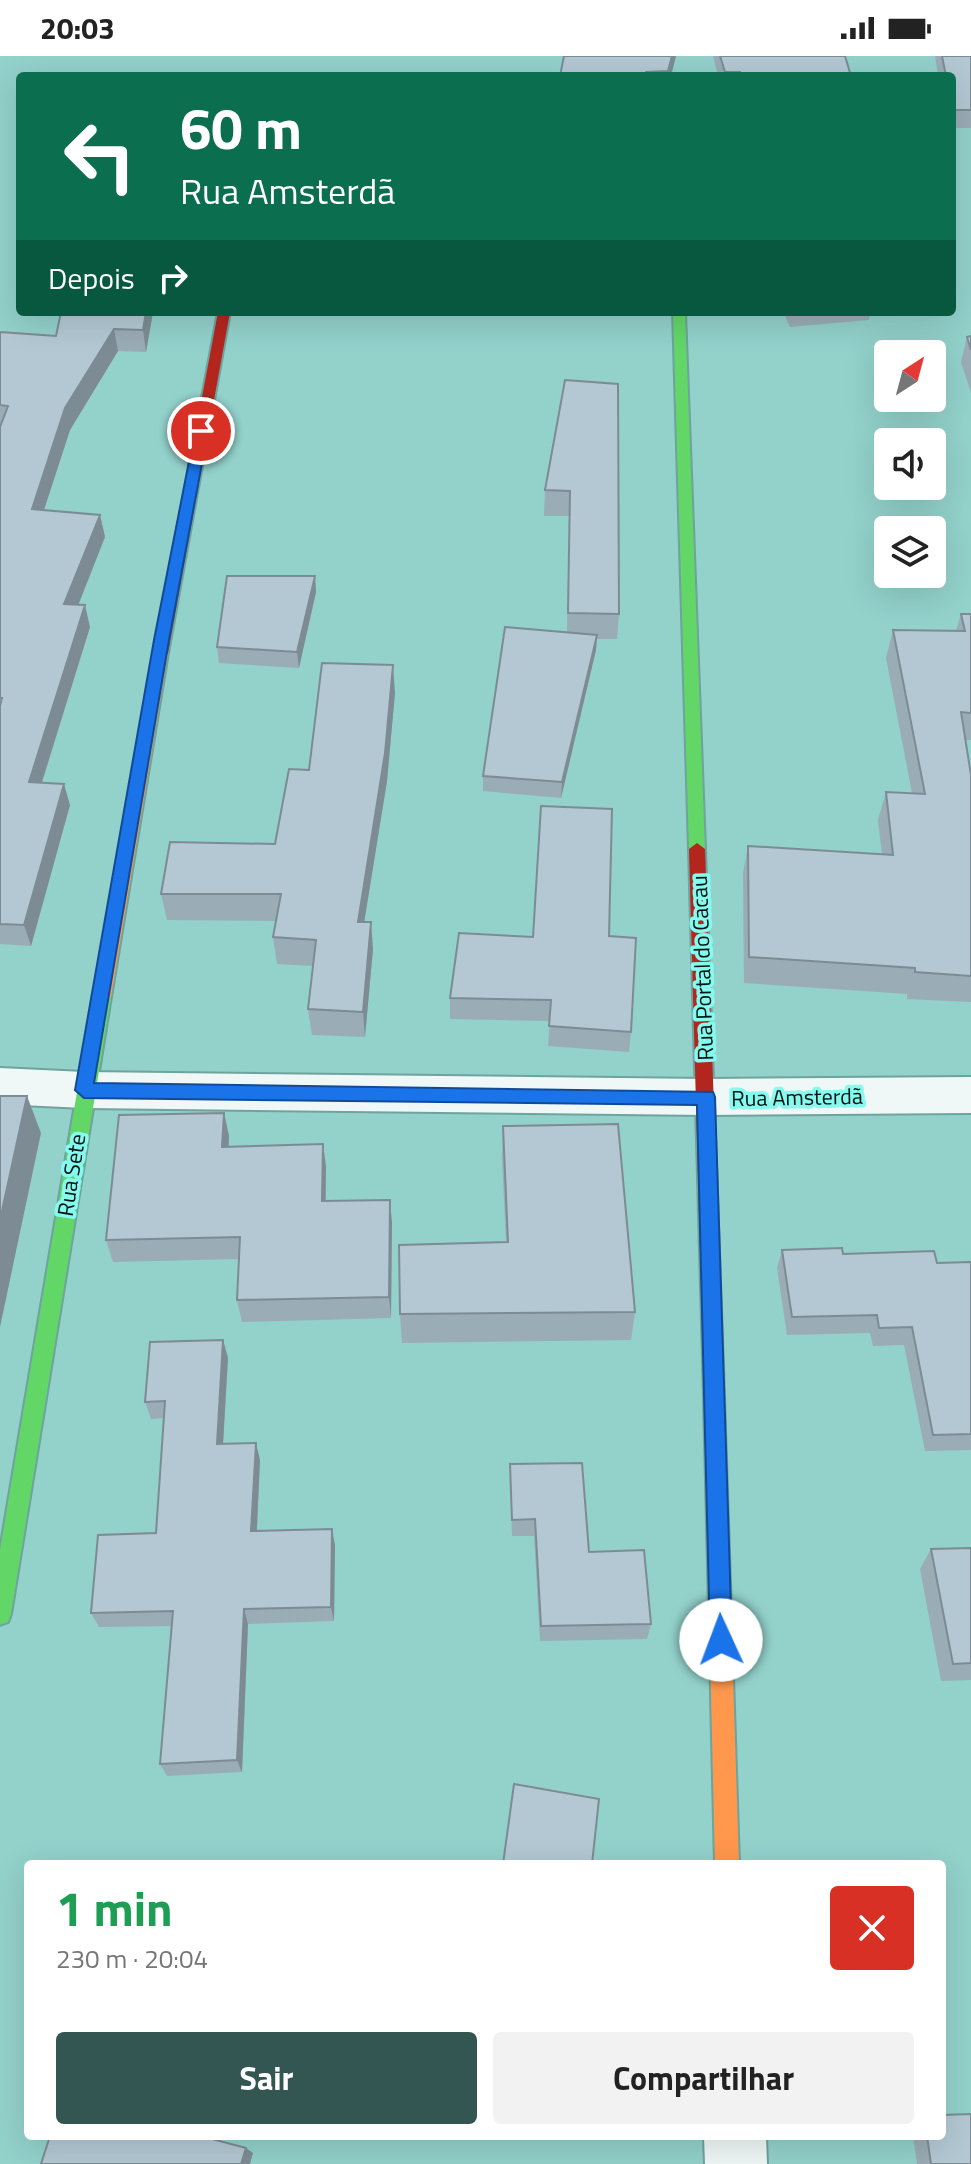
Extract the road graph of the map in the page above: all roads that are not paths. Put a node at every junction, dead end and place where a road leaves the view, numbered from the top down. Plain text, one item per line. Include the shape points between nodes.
1 (223, 316) edge
2 (679, 316) edge
3 (0, 1086) edge
4 (84, 1090) junction
5 (971, 1095) edge
6 (706, 1097) junction
7 (0, 1614) edge
8 (727, 1860) edge
9 (735, 2140) edge
10 (736, 2164) edge

1 - 4 street, Rua Sete
2 - 6 street, Rua Portal do Cacau
3 - 4 street, Rua Amsterdã
4 - 6 street, Rua Amsterdã
4 - 7 street, Rua Sete
5 - 6 street, Rua Amsterdã
6 - 8 street, Rua Portal do Cacau
9 - 10 street

